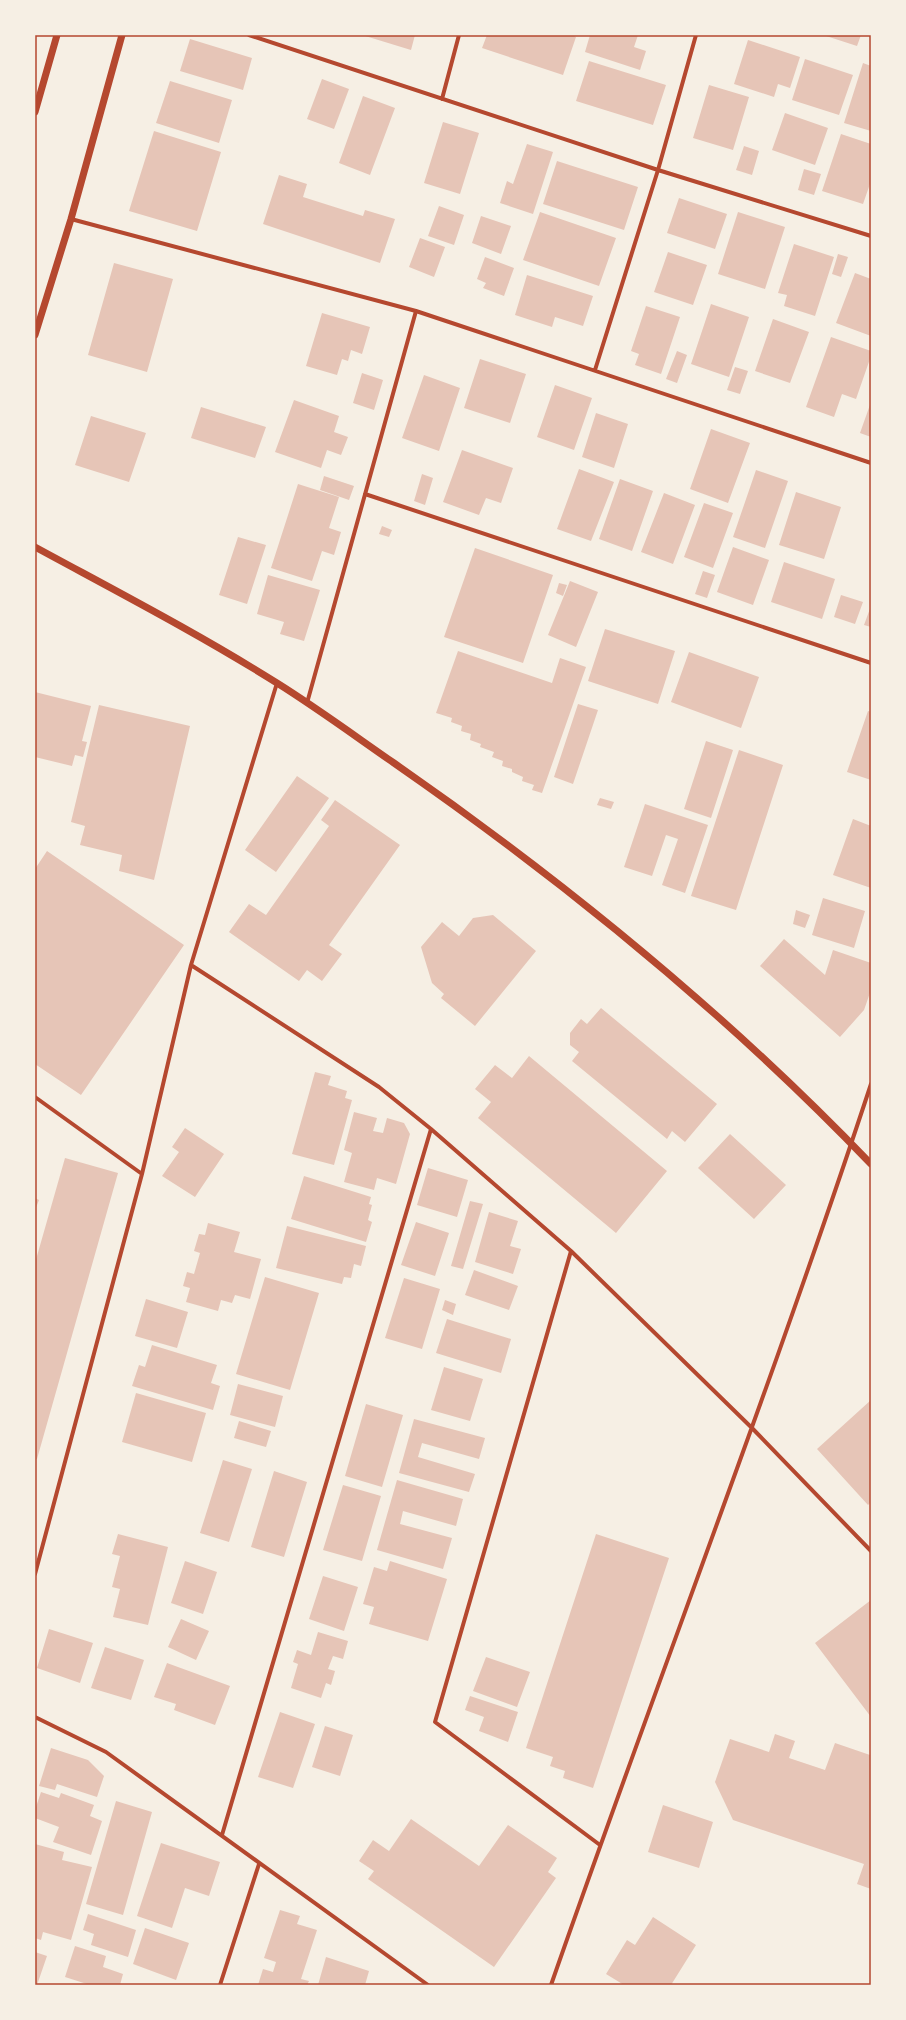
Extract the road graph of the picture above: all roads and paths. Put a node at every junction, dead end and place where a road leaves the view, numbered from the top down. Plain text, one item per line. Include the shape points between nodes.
1 (57, 35) edge
2 (122, 35) edge
3 (249, 35) edge
4 (459, 35) edge
5 (696, 35) edge
6 (442, 99) junction
7 (35, 112) edge
8 (658, 170) junction
9 (70, 219) junction
10 (871, 236) edge
11 (416, 311) junction
12 (35, 335) edge
13 (595, 370) junction
14 (871, 463) edge
15 (365, 494) junction
16 (35, 547) edge
17 (871, 663) edge
18 (277, 683) junction
19 (307, 703) junction
20 (191, 965) junction
21 (871, 1084) edge
22 (35, 1097) edge
23 (431, 1129) junction
24 (851, 1144) junction
25 (871, 1164) edge
26 (142, 1174) junction
27 (571, 1251) junction
28 (752, 1428) junction
29 (871, 1551) edge
30 (35, 1574) edge
31 (35, 1717) edge
32 (222, 1835) junction
33 (600, 1845) junction
34 (259, 1864) junction
35 (220, 1985) edge
36 (428, 1985) edge
37 (551, 1985) edge

1 - 7 street
2 - 9 street
3 - 6 street
4 - 6 street
5 - 8 street
6 - 8 street
8 - 10 street
8 - 13 street
9 - 11 street
9 - 12 street
11 - 13 street
11 - 15 street
13 - 14 street
15 - 17 street
15 - 19 street
16 - 18 street
18 - 19 street
18 - 20 street
19 - 24 street via 448,800 602,916 726,1022
20 - 23 street via 379,1087
20 - 26 street
21 - 24 street
22 - 26 street
23 - 27 street
23 - 32 street
24 - 25 street
24 - 28 street
26 - 30 street
27 - 28 street
27 - 33 street via 435,1722
28 - 29 street
28 - 33 street
31 - 32 street via 106,1752
32 - 34 street
33 - 37 street
34 - 35 street
34 - 36 street

